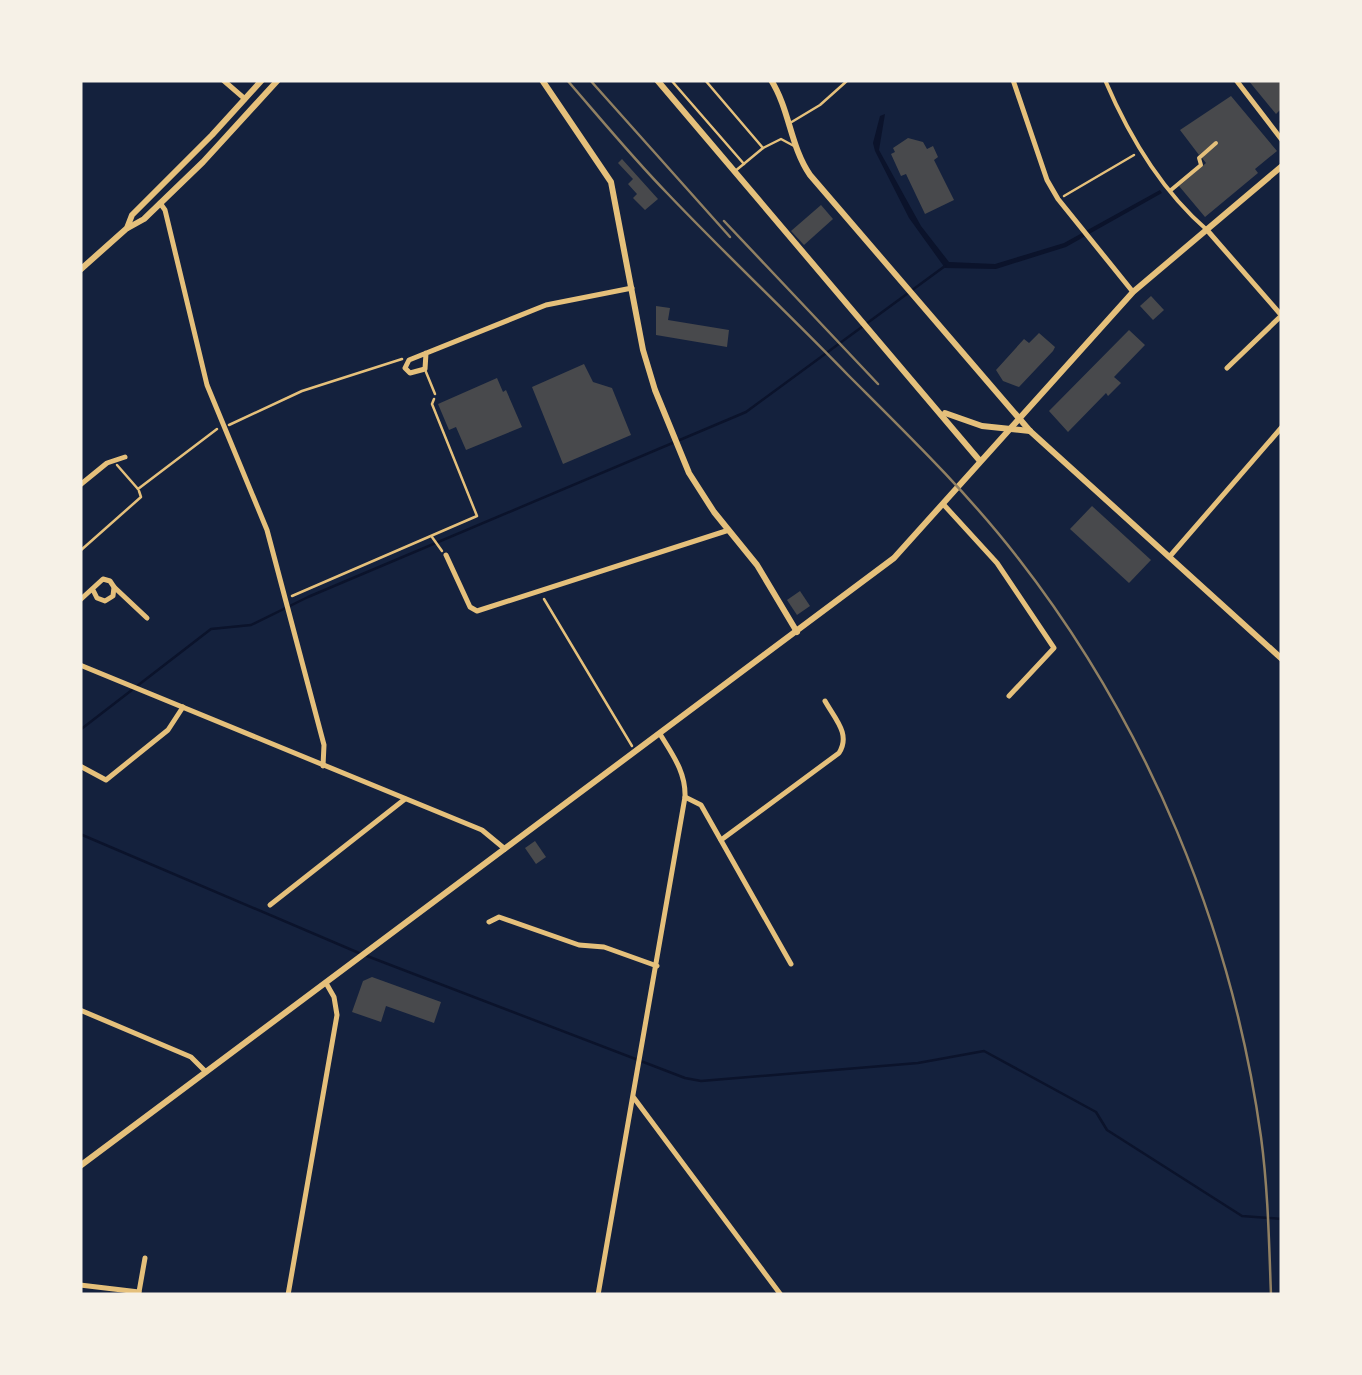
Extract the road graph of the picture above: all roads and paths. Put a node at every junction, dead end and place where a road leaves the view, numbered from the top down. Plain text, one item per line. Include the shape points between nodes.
1 (223, 80) edge
2 (262, 80) edge
3 (278, 80) edge
4 (542, 80) edge
5 (657, 80) edge
6 (670, 80) edge
7 (705, 80) edge
8 (771, 80) edge
9 (848, 80) edge
10 (1013, 80) edge
11 (1105, 80) edge
12 (1236, 80) edge
13 (245, 99) junction
14 (790, 123) junction
15 (1282, 140) edge
16 (1216, 143) dead end
17 (795, 147) junction
18 (763, 148) junction
19 (1142, 151) junction
20 (744, 164) junction
21 (1282, 166) edge
22 (734, 172) junction
23 (1171, 190) junction
24 (152, 195) junction
25 (1058, 200) junction
26 (160, 203) junction
27 (126, 229) junction
28 (1206, 230) junction
29 (80, 270) edge
30 (632, 288) junction
31 (1133, 292) junction
32 (1282, 316) edge
33 (426, 353) junction
34 (409, 360) junction
35 (1227, 368) dead end
36 (425, 369) junction
37 (435, 394) joint
38 (936, 407) junction
39 (1019, 415) junction
40 (222, 427) junction
41 (1282, 427) edge
42 (1007, 429) junction
43 (1030, 431) junction
44 (125, 457) dead end
45 (113, 460) junction
46 (980, 461) junction
47 (80, 485) edge
48 (138, 490) junction
49 (944, 505) junction
50 (730, 530) junction
51 (433, 538) junction
52 (436, 546) dead end
53 (80, 551) edge
54 (446, 554) dead end
55 (1171, 556) junction
56 (114, 587) junction
57 (94, 590) junction
58 (541, 593) junction
59 (80, 600) edge
60 (287, 600) junction
61 (147, 618) dead end
62 (797, 632) junction
63 (1282, 659) edge
64 (80, 665) edge
65 (1009, 696) dead end
66 (825, 700) dead end
67 (182, 707) junction
68 (660, 734) junction
69 (636, 752) junction
70 (80, 766) edge
71 (323, 766) junction
72 (685, 797) junction
73 (406, 798) junction
74 (721, 840) junction
75 (505, 849) junction
76 (270, 905) dead end
77 (488, 922) dead end
78 (791, 964) dead end
79 (657, 966) junction
80 (326, 983) junction
81 (80, 1010) edge
82 (206, 1072) junction
83 (634, 1098) junction
84 (80, 1166) edge
85 (145, 1258) dead end
86 (80, 1285) edge
87 (138, 1293) edge
88 (288, 1295) edge
89 (598, 1295) edge
90 (781, 1295) edge

1 - 13 street
2 - 13 main road
3 - 26 main road
4 - 30 main road via 611,182
5 - 22 main road
6 - 20 lane
7 - 18 lane
8 - 14 main road
9 - 14 lane
10 - 25 street
11 - 19 street
12 - 15 street
13 - 24 main road
14 - 17 main road
16 - 23 street
17 - 18 lane via 782,139
17 - 39 main road via 810,175
18 - 20 lane
19 - 23 street
19 - 25 path
20 - 22 lane
21 - 28 main road
22 - 38 main road
23 - 28 street
24 - 26 main road
24 - 27 main road
25 - 31 street
26 - 27 main road
26 - 40 street
27 - 29 main road
28 - 31 main road
28 - 32 street
30 - 33 street via 546,305
30 - 50 main road via 643,350 672,435 694,482
31 - 39 main road
32 - 35 street
33 - 34 street
33 - 36 street
34 - 36 street via 410,374
34 - 40 path via 319,385
36 - 37 lane
37 - 51 path via 432,404 476,516
38 - 42 main road via 965,422
38 - 46 main road
39 - 42 main road
39 - 43 main road
40 - 48 path
40 - 60 street
41 - 55 street
42 - 43 main road
42 - 46 main road
43 - 55 main road
44 - 45 street
45 - 47 street
45 - 48 path
46 - 49 main road
48 - 53 path via 141,497
49 - 62 main road via 894,558
49 - 65 street via 997,563 1054,648
50 - 58 street
50 - 62 main road
51 - 52 path
51 - 60 path
54 - 58 street via 477,611
55 - 63 main road
56 - 57 street via 103,580
56 - 57 street via 106,601
56 - 61 street
57 - 59 street
58 - 69 path
60 - 71 street via 324,745
62 - 68 main road
64 - 67 street
66 - 74 street via 845,736 839,753
67 - 70 street via 168,730 106,780
67 - 71 street
68 - 69 main road
68 - 72 street via 681,770
69 - 75 main road
71 - 73 street
72 - 74 street via 702,805
72 - 79 street
73 - 75 street via 482,830
73 - 76 street
74 - 78 street
75 - 80 main road
77 - 79 street via 500,917
79 - 83 street
80 - 82 main road
80 - 88 street via 338,1015
81 - 82 street via 191,1056
82 - 84 main road
83 - 89 street
83 - 90 street
85 - 87 street
86 - 87 street

